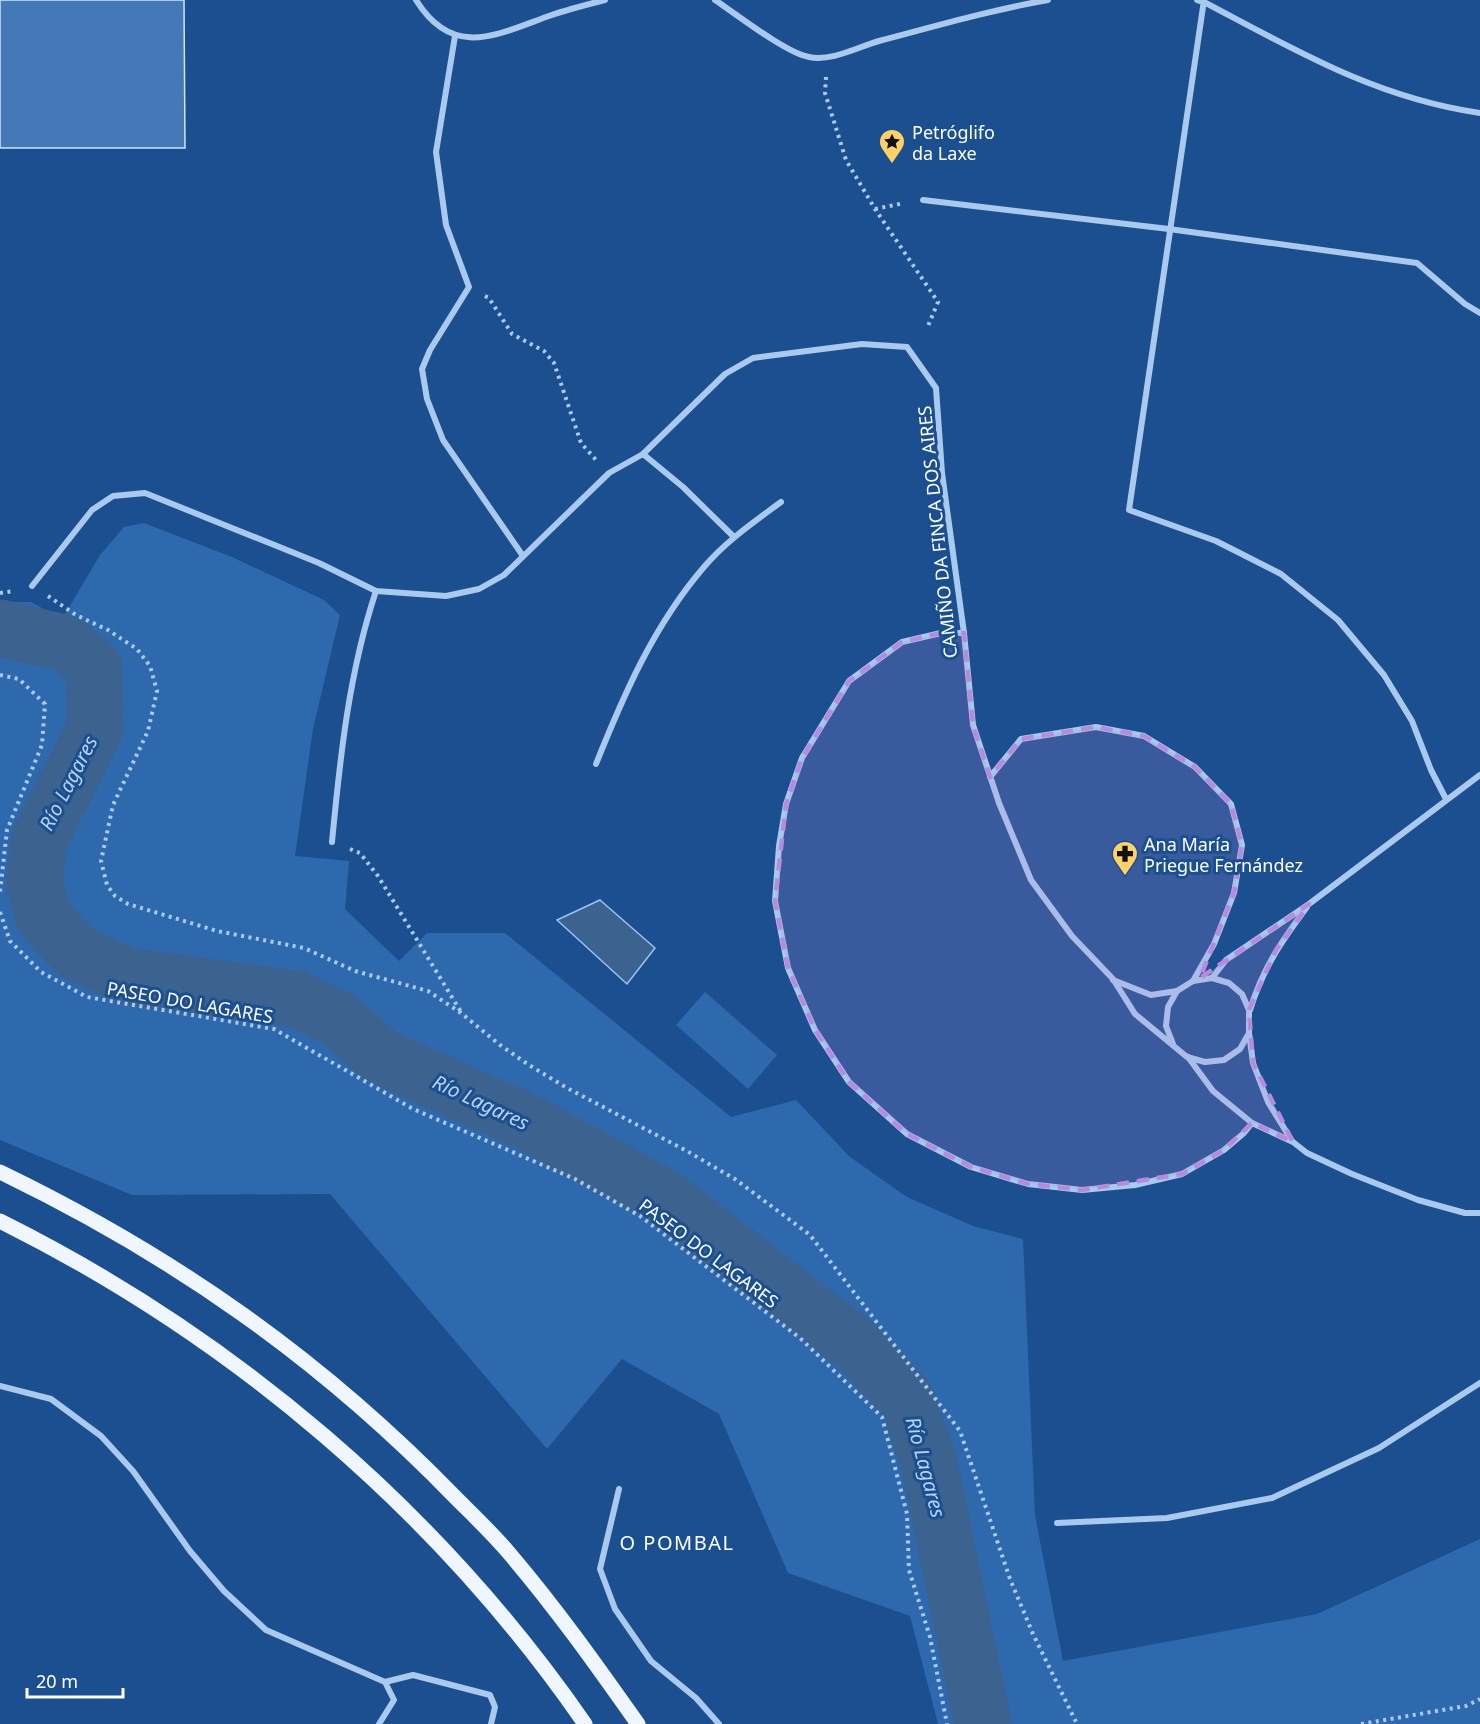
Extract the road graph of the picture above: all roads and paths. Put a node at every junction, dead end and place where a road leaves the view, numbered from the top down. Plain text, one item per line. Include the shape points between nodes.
1 (416, 0) edge
2 (604, 0) edge
3 (715, 0) edge
4 (1048, 0) edge
5 (1202, 1) edge
6 (455, 36) junction
7 (827, 57) junction
8 (1480, 113) edge
9 (923, 200) joint
10 (875, 209) junction
11 (1169, 229) junction
12 (469, 287) junction
13 (1480, 314) edge
14 (928, 326) dead end
15 (643, 454) junction
16 (609, 473) junction
17 (781, 502) dead end
18 (734, 537) junction
19 (523, 556) junction
20 (32, 586) joint
21 (376, 591) junction
22 (964, 633) junction
23 (0, 675) edge
24 (596, 764) dead end
25 (1480, 775) edge
26 (990, 777) junction
27 (1446, 800) junction
28 (332, 842) joint
29 (0, 892) edge
30 (1309, 904) junction
31 (0, 912) edge
32 (1212, 978) junction
33 (1113, 979) junction
34 (1193, 981) junction
35 (1177, 991) junction
36 (1250, 1010) junction
37 (461, 1012) junction
38 (1249, 1033) junction
39 (1173, 1044) junction
40 (1187, 1057) junction
41 (1252, 1123) junction
42 (1293, 1142) junction
43 (0, 1172) edge
44 (1480, 1213) edge
45 (0, 1221) edge
46 (1480, 1383) edge
47 (0, 1386) edge
48 (619, 1489) dead end
49 (1057, 1523) dead end
50 (385, 1682) junction
51 (1480, 1699) edge
52 (379, 1724) edge
53 (491, 1724) edge
54 (585, 1724) edge
55 (638, 1724) edge
56 (719, 1724) edge
57 (947, 1724) edge
58 (1077, 1724) edge
59 (1361, 1724) edge

1 - 6 street via 438,28
2 - 6 street via 500,34
3 - 7 street via 793,51 809,57
4 - 7 street via 1001,8
5 - 8 street via 1377,87 1429,104
5 - 11 street
6 - 12 street via 436,152 446,225
7 - 10 path via 825,93 846,160
9 - 10 path
9 - 11 street
10 - 14 path via 938,302
11 - 13 street via 1417,263
11 - 27 street via 1129,510 1216,541 1281,574 1338,620 1384,675 1412,721
12 - 16 path via 489,298 512,334 544,351 554,363 581,443
12 - 19 street via 422,369 428,399 443,440
15 - 16 street, CAMIÑO DA FINCA DOS AIRES
15 - 18 street
15 - 22 street, CAMIÑO DA FINCA DOS AIRES via 725,374 753,358 862,344 907,347 936,388 942,473
16 - 19 street, CAMIÑO DA FINCA DOS AIRES
17 - 18 street
18 - 24 street via 704,567 661,624 624,694
19 - 21 street, CAMIÑO DA FINCA DOS AIRES via 504,575 479,589 446,596
20 - 21 street, CAMIÑO DA FINCA DOS AIRES via 92,510 113,496 145,492 319,563
20 - 37 path via 76,615 108,630 136,649 150,666 157,692 148,731 113,805 101,861 107,885 116,896 128,904 217,930 304,948 355,971 428,991
21 - 28 street via 362,633 354,678
22 - 26 street, CAMIÑO DA FINCA DOS AIRES via 973,725
22 - 41 street via 940,633 902,642 849,681 802,758 786,804 775,901 788,968 815,1030 849,1082 907,1134 971,1167 1028,1184 1082,1190 1135,1185 1182,1174 1224,1150
23 - 29 path via 19,679 45,704 42,745 7,830
25 - 27 street
26 - 33 street, CAMIÑO DA FINCA DOS AIRES via 1031,880 1072,936
26 - 34 street via 1021,739 1096,727 1144,736 1195,767 1231,804 1242,845 1234,893 1214,944
27 - 30 street
28 - 37 path via 360,853 378,876
30 - 32 street via 1226,960
30 - 36 street via 1275,950 1257,985
31 - 57 path, PASEO DO LAGARES via 10,941 41,972 87,997 274,1029 413,1109 575,1179 640,1216 800,1338 882,1417 908,1514 909,1570 930,1637
32 - 34 street
32 - 36 street via 1229,983 1242,994
33 - 35 street, CAMIÑO DA FINCA DOS AIRES via 1151,995
33 - 39 street, CAMIÑO DA FINCA DOS AIRES via 1135,1014
34 - 35 street
35 - 39 street via 1168,1007 1166,1026
36 - 38 street
37 - 58 path via 529,1065 735,1179 810,1235 960,1431 1010,1579
38 - 40 street via 1240,1049 1224,1060 1205,1062
38 - 42 street via 1253,1063 1268,1102
39 - 40 street
40 - 41 street via 1213,1091
41 - 42 street
42 - 44 street via 1352,1174 1418,1200
43 - 55 main road via 118,1233 188,1275 293,1350 362,1406 508,1552 568,1624
45 - 54 main road via 158,1309 277,1396 331,1441 457,1564 509,1623
46 - 49 street via 1379,1448 1272,1497 1167,1518
47 - 50 street via 51,1399 101,1437 133,1471 217,1583 266,1630
48 - 56 street via 600,1569 615,1609 651,1661 696,1698
50 - 52 street via 394,1700
50 - 53 street via 413,1675 490,1695 495,1707
51 - 59 path via 1466,1706

